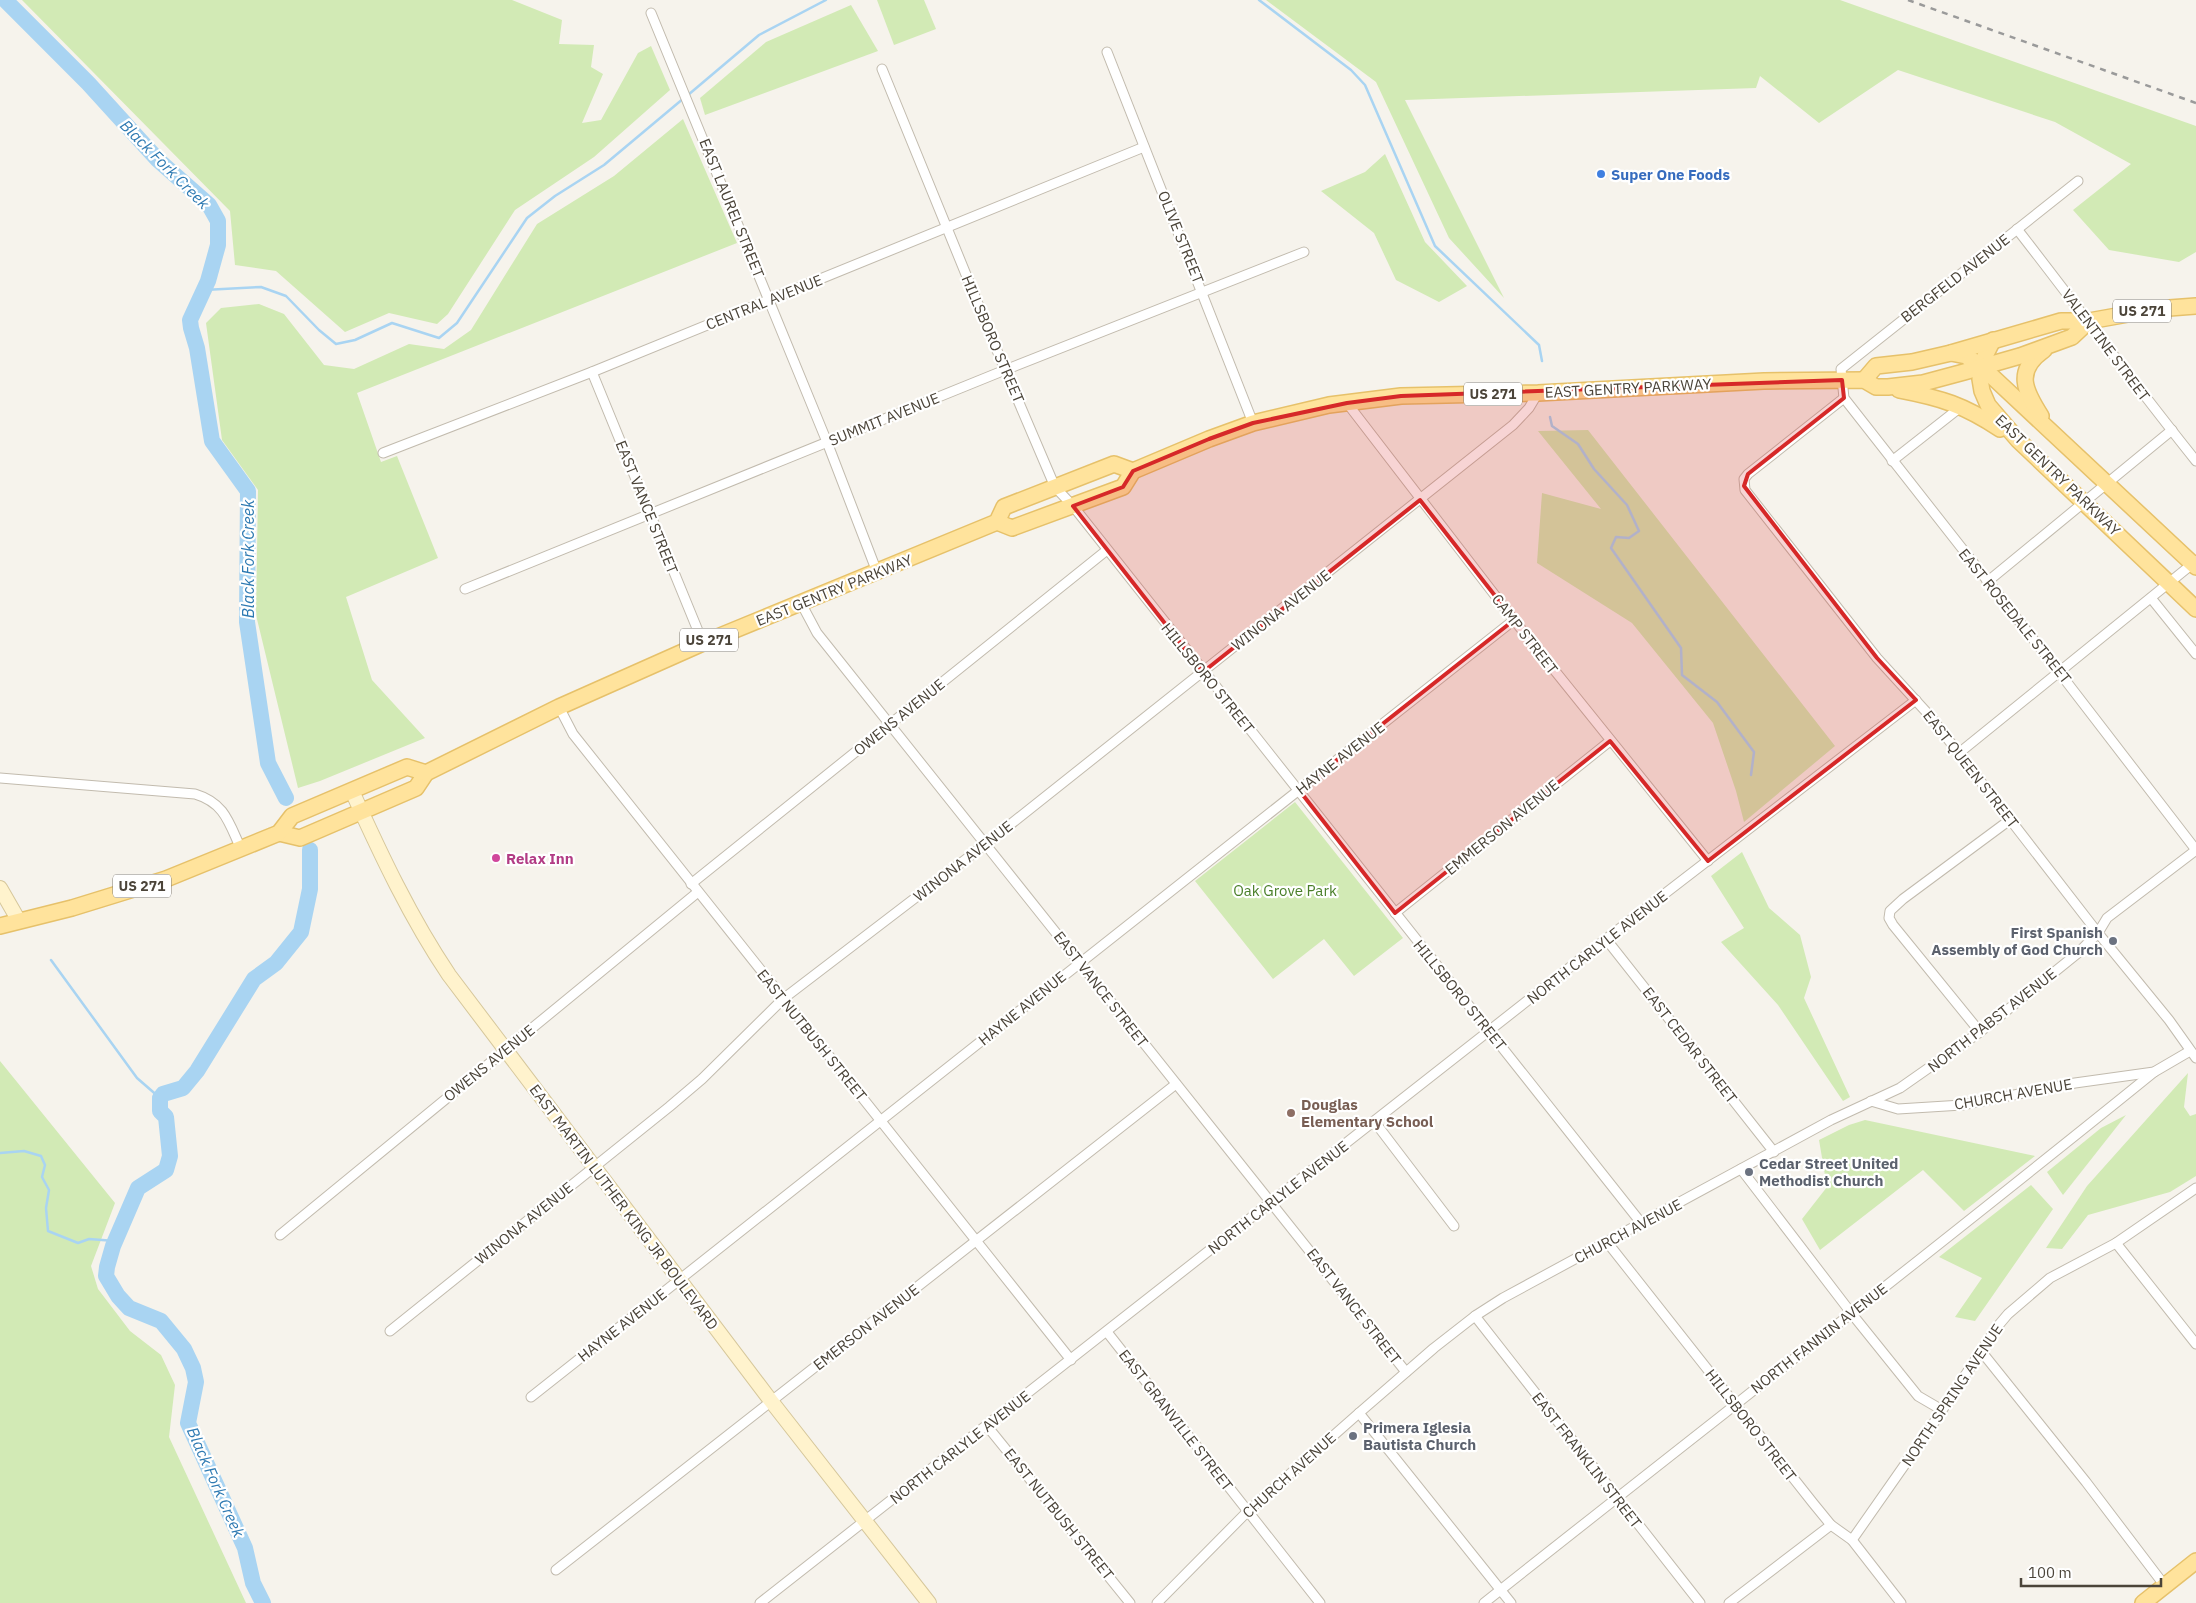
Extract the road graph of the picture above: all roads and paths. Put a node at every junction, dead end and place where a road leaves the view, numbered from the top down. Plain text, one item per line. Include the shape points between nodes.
1 (651, 13) dead end
2 (1107, 52) dead end
3 (882, 68) dead end
4 (1144, 147) junction
5 (2078, 181) dead end
6 (947, 229) junction
7 (2017, 229) junction
8 (1304, 252) dead end
9 (1203, 291) junction
10 (770, 299) junction
11 (2196, 306) edge
12 (2089, 321) junction
13 (1993, 340) junction
14 (2054, 343) junction
15 (1951, 353) junction
16 (1982, 367) junction
17 (1005, 370) junction
18 (592, 372) junction
19 (1842, 380) junction
20 (1864, 380) junction
21 (1888, 387) junction
22 (1538, 393) junction
23 (1844, 398) junction
24 (1347, 403) junction
25 (1962, 406) junction
26 (1253, 423) junction
27 (2172, 430) junction
28 (2052, 434) junction
29 (2018, 440) junction
30 (827, 442) junction
31 (383, 453) dead end
32 (1892, 461) junction
33 (2196, 461) edge
34 (1133, 471) junction
35 (2108, 483) junction
36 (1056, 487) junction
37 (1420, 500) junction
38 (2085, 502) junction
39 (1073, 506) junction
40 (650, 515) junction
41 (997, 522) junction
42 (1107, 550) junction
43 (2195, 564) edge
44 (877, 572) junction
45 (1987, 582) junction
46 (2169, 584) junction
47 (465, 589) dead end
48 (2151, 598) junction
49 (801, 603) junction
50 (2196, 609) edge
51 (1514, 620) junction
52 (703, 643) junction
53 (2196, 654) edge
54 (1203, 672) junction
55 (2059, 672) junction
56 (1916, 700) junction
57 (559, 707) junction
58 (890, 724) junction
59 (1610, 741) junction
60 (1959, 753) junction
61 (426, 773) junction
62 (0, 778) edge
63 (1299, 790) junction
64 (352, 791) junction
65 (361, 812) junction
66 (2011, 819) junction
67 (279, 833) junction
68 (987, 843) junction
69 (241, 849) junction
70 (2196, 850) edge
71 (1708, 861) junction
72 (691, 884) junction
73 (0, 888) edge
74 (698, 892) junction
75 (1395, 913) junction
76 (19, 921) junction
77 (0, 926) edge
78 (2098, 933) junction
79 (1606, 939) junction
80 (1079, 963) junction
81 (783, 999) junction
82 (1490, 1031) junction
83 (1980, 1032) junction
84 (505, 1050) junction
85 (2193, 1055) edge
86 (2154, 1072) junction
87 (1176, 1084) junction
88 (1871, 1101) junction
89 (882, 1121) junction
90 (1374, 1121) junction
91 (1774, 1152) junction
92 (594, 1166) junction
93 (1741, 1169) junction
94 (2196, 1188) edge
95 (1272, 1202) junction
96 (1642, 1224) junction
97 (1454, 1226) dead end
98 (280, 1235) dead end
99 (976, 1241) junction
100 (1607, 1242) junction
101 (2116, 1243) junction
102 (679, 1280) junction
103 (1852, 1314) junction
104 (1475, 1316) junction
105 (390, 1331) dead end
106 (1107, 1332) junction
107 (2196, 1344) edge
108 (1981, 1351) junction
109 (1071, 1360) junction
110 (1406, 1372) junction
111 (531, 1397) dead end
112 (771, 1401) junction
113 (1734, 1404) junction
114 (1942, 1410) junction
115 (1359, 1413) junction
116 (987, 1426) junction
117 (1616, 1498) junction
118 (1248, 1511) junction
119 (865, 1521) junction
120 (1831, 1525) junction
121 (1852, 1540) junction
122 (2196, 1562) edge
123 (556, 1570) dead end
124 (2165, 1586) junction
125 (1501, 1590) junction
126 (760, 1603) edge
127 (929, 1603) edge
128 (1130, 1603) edge
129 (1157, 1603) edge
130 (1320, 1603) edge
131 (1484, 1603) edge
132 (1511, 1603) edge
133 (1700, 1603) edge
134 (1729, 1603) edge
135 (1901, 1603) edge
136 (2144, 1603) edge

1 - 10 street, EAST LAUREL STREET
2 - 4 street, OLIVE STREET
3 - 6 street, HILLSBORO STREET
4 - 6 street, CENTRAL AVENUE
4 - 9 street, OLIVE STREET
5 - 7 street, BERGFELD AVENUE
6 - 10 street, CENTRAL AVENUE
6 - 17 street, HILLSBORO STREET
7 - 12 street, VALENTINE STREET
7 - 19 street, BERGFELD AVENUE via 1841,369
8 - 9 street, SUMMIT AVENUE
9 - 17 street, SUMMIT AVENUE
9 - 26 street, OLIVE STREET
10 - 18 street, CENTRAL AVENUE
10 - 30 street, EAST LAUREL STREET
11 - 12 main road, US 271 via 2156,309
12 - 13 main road, US 271 via 2061,321
12 - 14 main road, US 271 via 2072,337
12 - 27 street, VALENTINE STREET
13 - 15 main road, US 271
13 - 16 main road
14 - 16 main road, US 271
14 - 28 main road via 2032,361 2024,382 2027,393
15 - 16 main road via 1966,356
15 - 20 main road, US 271 via 1876,366
16 - 21 main road, US 271
16 - 28 main road, EAST GENTRY PARKWAY
16 - 29 main road, EAST GENTRY PARKWAY via 1981,386 1985,399
17 - 30 street, SUMMIT AVENUE
17 - 36 street, HILLSBORO STREET
18 - 31 street, CENTRAL AVENUE
18 - 40 street, EAST VANCE STREET
19 - 20 main road, EAST GENTRY PARKWAY / US 271
19 - 22 main road, EAST GENTRY PARKWAY / US 271
19 - 23 street
20 - 21 main road, EAST GENTRY PARKWAY / US 271 via 1876,387
21 - 25 main road, EAST GENTRY PARKWAY via 1943,398
22 - 24 main road, EAST GENTRY PARKWAY / US 271 via 1401,396
22 - 37 street, WINONA AVENUE via 1513,425
23 - 32 street, EAST ROSEDALE STREET
23 - 56 street, EAST QUEEN STREET via 1748,474 1744,483 1748,494 1877,658
24 - 26 main road, EAST GENTRY PARKWAY / US 271
24 - 37 street, CAMP STREET
25 - 29 main road, EAST GENTRY PARKWAY
25 - 32 street
26 - 34 main road, EAST GENTRY PARKWAY / US 271
27 - 33 street, VALENTINE STREET
27 - 35 street
28 - 35 main road, EAST GENTRY PARKWAY
29 - 38 main road, EAST GENTRY PARKWAY
30 - 40 street, SUMMIT AVENUE
30 - 44 street, EAST LAUREL STREET
32 - 45 street, EAST ROSEDALE STREET
34 - 36 main road via 1114,464
34 - 39 main road, EAST GENTRY PARKWAY / US 271 via 1123,487
35 - 38 street
35 - 43 main road, EAST GENTRY PARKWAY
36 - 39 street, HILLSBORO STREET
36 - 41 main road via 1004,506
37 - 51 street, CAMP STREET
37 - 54 street, WINONA AVENUE
38 - 45 street
38 - 46 main road, EAST GENTRY PARKWAY
39 - 41 main road, EAST GENTRY PARKWAY / US 271 via 1012,528
39 - 42 street, HILLSBORO STREET
40 - 47 street, SUMMIT AVENUE
40 - 52 street, EAST VANCE STREET
41 - 44 main road, EAST GENTRY PARKWAY / US 271
42 - 54 street, HILLSBORO STREET
42 - 58 street, OWENS AVENUE
43 - 46 street
44 - 49 main road, EAST GENTRY PARKWAY / US 271
45 - 55 street, EAST ROSEDALE STREET
46 - 48 street
46 - 50 main road, EAST GENTRY PARKWAY
48 - 53 street
48 - 55 street
49 - 52 main road, EAST GENTRY PARKWAY / US 271
49 - 58 street, EAST VANCE STREET via 817,633
51 - 59 street, CAMP STREET
51 - 63 street, HAYNE AVENUE
52 - 57 main road, EAST GENTRY PARKWAY / US 271
54 - 63 street, HILLSBORO STREET
54 - 68 street, WINONA AVENUE
55 - 60 street
55 - 70 street, EAST ROSEDALE STREET
56 - 60 street, EAST QUEEN STREET
56 - 71 street, NORTH CARLYLE AVENUE
57 - 61 main road, EAST GENTRY PARKWAY / US 271
57 - 72 street, EAST NUTBUSH STREET via 573,734
58 - 68 street, EAST VANCE STREET
58 - 72 street, OWENS AVENUE
59 - 71 street, CAMP STREET
59 - 75 street, EMMERSON AVENUE
60 - 66 street, EAST QUEEN STREET
61 - 64 main road, US 271 via 407,767
61 - 65 main road, EAST GENTRY PARKWAY / US 271 via 416,788
62 - 69 street via 195,794 210,800 223,811
63 - 75 street, HILLSBORO STREET
63 - 80 street, HAYNE AVENUE
64 - 65 main road, EAST MARTIN LUTHER KING JR BOULEVARD
64 - 67 main road, US 271 via 292,816
65 - 67 main road, EAST GENTRY PARKWAY / US 271 via 300,838
65 - 84 main road, EAST MARTIN LUTHER KING JR BOULEVARD via 420,931
66 - 78 street, EAST QUEEN STREET
66 - 83 street via 1890,911 1893,925
67 - 69 main road, US 271
68 - 80 street, EAST VANCE STREET
68 - 81 street, WINONA AVENUE
69 - 76 main road, US 271 via 166,879
70 - 78 street, NORTH PABST AVENUE via 2108,918
71 - 79 street, NORTH CARLYLE AVENUE
72 - 74 street, EAST NUTBUSH STREET
73 - 76 main road
74 - 81 street, EAST NUTBUSH STREET
74 - 84 street, OWENS AVENUE
75 - 82 street, HILLSBORO STREET
76 - 77 main road, US 271
78 - 83 street, NORTH PABST AVENUE
78 - 85 street, EAST QUEEN STREET via 2169,1020
79 - 82 street, NORTH CARLYLE AVENUE
79 - 91 street, EAST CEDAR STREET
80 - 87 street, EAST VANCE STREET
80 - 89 street, HAYNE AVENUE
81 - 89 street, EAST NUTBUSH STREET
81 - 92 street, WINONA AVENUE via 702,1079
82 - 90 street, NORTH CARLYLE AVENUE
82 - 96 street, HILLSBORO STREET
83 - 88 street, NORTH PABST AVENUE via 1900,1088
84 - 92 main road, EAST MARTIN LUTHER KING JR BOULEVARD
84 - 98 street, OWENS AVENUE
85 - 86 street, CHURCH AVENUE
86 - 88 street, CHURCH AVENUE via 2075,1083 1962,1105 1898,1109
86 - 103 street, NORTH FANNIN AVENUE
87 - 95 street, EAST VANCE STREET
87 - 99 street, EMERSON AVENUE
88 - 91 street, CHURCH AVENUE
89 - 99 street, EAST NUTBUSH STREET
89 - 102 street, HAYNE AVENUE
90 - 95 street, NORTH CARLYLE AVENUE
90 - 97 street
91 - 93 street, CHURCH AVENUE
92 - 102 main road, EAST MARTIN LUTHER KING JR BOULEVARD
92 - 105 street, WINONA AVENUE
93 - 96 street, CHURCH AVENUE
93 - 103 street
94 - 101 street, NORTH SPRING AVENUE
95 - 106 street, NORTH CARLYLE AVENUE
95 - 110 street, EAST VANCE STREET
96 - 100 street, CHURCH AVENUE
99 - 109 street, EAST NUTBUSH STREET
99 - 112 street, EMERSON AVENUE
100 - 104 street, CHURCH AVENUE
100 - 113 street, HILLSBORO STREET
101 - 107 street
101 - 108 street, NORTH SPRING AVENUE via 2050,1278 2008,1314
102 - 111 street, HAYNE AVENUE
102 - 112 main road, EAST MARTIN LUTHER KING JR BOULEVARD
103 - 113 street, NORTH FANNIN AVENUE
103 - 114 street via 1918,1396
104 - 110 street, CHURCH AVENUE
104 - 117 street, EAST FRANKLIN STREET
106 - 109 street, NORTH CARLYLE AVENUE
106 - 118 street, EAST GRANVILLE STREET
108 - 114 street, NORTH SPRING AVENUE
108 - 124 street
109 - 116 street, NORTH CARLYLE AVENUE
110 - 115 street, CHURCH AVENUE
112 - 119 main road, EAST MARTIN LUTHER KING JR BOULEVARD
112 - 123 street, EMERSON AVENUE
113 - 117 street, NORTH FANNIN AVENUE
113 - 120 street, HILLSBORO STREET
114 - 121 street, NORTH SPRING AVENUE
115 - 118 street, CHURCH AVENUE
115 - 125 street
116 - 119 street, NORTH CARLYLE AVENUE
116 - 128 street, EAST NUTBUSH STREET
117 - 125 street, NORTH FANNIN AVENUE
117 - 133 street, EAST FRANKLIN STREET
118 - 129 street, CHURCH AVENUE
118 - 130 street, EAST GRANVILLE STREET
119 - 126 street, NORTH CARLYLE AVENUE
119 - 127 main road, EAST MARTIN LUTHER KING JR BOULEVARD
120 - 121 street, HILLSBORO STREET
120 - 134 street
121 - 135 street, HILLSBORO STREET
122 - 124 main road
124 - 136 main road
125 - 131 street, NORTH FANNIN AVENUE
125 - 132 street

